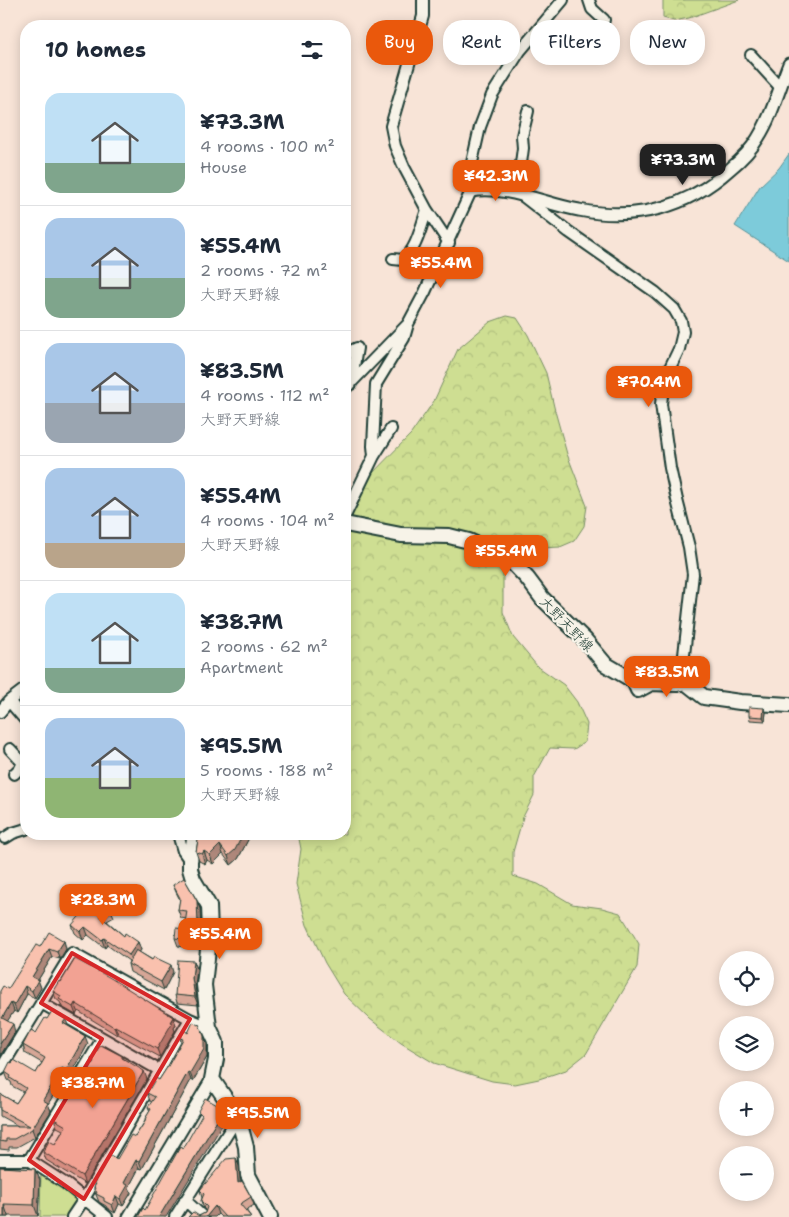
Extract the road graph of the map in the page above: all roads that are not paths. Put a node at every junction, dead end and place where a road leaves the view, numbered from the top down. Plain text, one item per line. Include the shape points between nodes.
1 (423, 0) edge
2 (563, 0) edge
3 (589, 0) edge
4 (604, 20) dead end
5 (751, 55) dead end
6 (789, 64) edge
7 (780, 87) junction
8 (528, 111) dead end
9 (471, 191) junction
10 (519, 194) junction
11 (427, 210) junction
12 (449, 243) junction
13 (393, 259) dead end
14 (408, 324) junction
15 (351, 351) edge
16 (351, 374) edge
17 (351, 384) edge
18 (391, 429) dead end
19 (374, 456) junction
20 (351, 504) edge
21 (351, 525) edge
22 (685, 682) junction
23 (20, 693) edge
24 (9, 701) junction
25 (789, 705) edge
26 (0, 712) edge
27 (20, 713) edge
28 (10, 749) dead end
29 (20, 758) edge
30 (20, 768) edge
31 (14, 774) dead end
32 (20, 831) edge
33 (5, 838) dead end
34 (180, 840) edge
35 (194, 840) edge
36 (190, 860) junction
37 (41, 1003) junction
38 (190, 1019) junction
39 (209, 1027) junction
40 (102, 1039) junction
41 (0, 1070) edge
42 (160, 1070) junction
43 (212, 1079) junction
44 (238, 1118) junction
45 (0, 1160) edge
46 (29, 1160) junction
47 (84, 1199) junction
48 (185, 1200) junction
49 (72, 1217) edge
50 (107, 1217) edge
51 (129, 1217) edge
52 (175, 1217) edge
53 (203, 1217) edge
54 (270, 1217) edge

1 - 11 street via 423,16 391,126 394,146
2 - 9 street via 520,50 492,95 472,159
3 - 4 street via 592,9
5 - 7 street
6 - 7 street
7 - 10 street via 768,119 750,150 718,180 690,197 650,211 608,215
8 - 10 street via 522,136
9 - 10 street via 497,189
9 - 12 street
10 - 22 street via 656,292 674,309 681,321 679,348 664,380 661,404 670,468 690,547 693,574 682,673
11 - 12 street
11 - 13 street via 408,257
12 - 14 street
14 - 17 street
14 - 19 street via 404,338 376,384
15 - 16 street via 357,348
18 - 19 street
19 - 20 street
21 - 22 main road, 大野天野線 via 401,535 449,536 469,541 510,560 605,664 634,681 638,690 651,683
22 - 25 main road via 704,697
23 - 24 street
24 - 26 street
24 - 27 street
28 - 29 street
30 - 31 street
32 - 33 street
34 - 36 street
35 - 36 main road
36 - 39 main road via 194,879 209,906 210,932 204,985
37 - 38 street via 72,953
37 - 40 street
37 - 41 street
38 - 39 street
38 - 42 street
39 - 43 main road via 216,1042
40 - 42 street
40 - 46 street
42 - 47 street
43 - 44 main road
43 - 51 street
44 - 48 street
44 - 54 main road via 246,1148 248,1175
45 - 46 street
46 - 47 street
47 - 49 street
47 - 50 street
48 - 52 street
48 - 53 street

